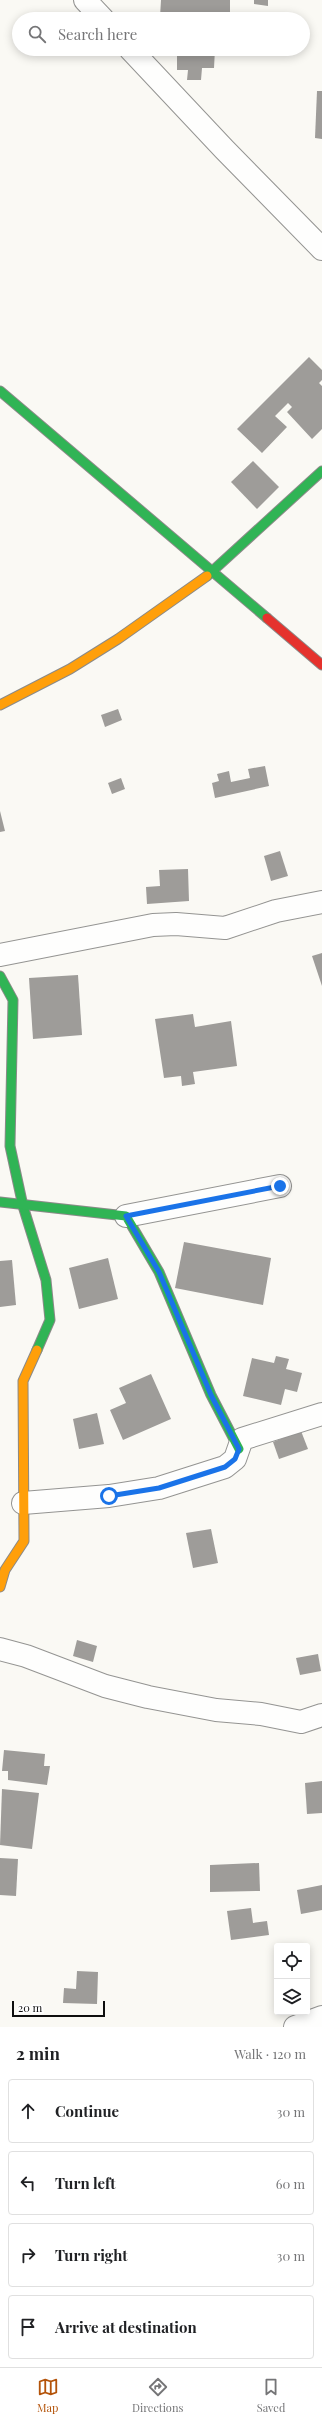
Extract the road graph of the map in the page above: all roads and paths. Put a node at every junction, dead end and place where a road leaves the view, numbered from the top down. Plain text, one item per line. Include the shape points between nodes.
1 (85, 0) edge
2 (96, 12) edge
3 (137, 56) edge
4 (322, 249) edge
5 (0, 391) edge
6 (322, 471) edge
7 (213, 572) junction
8 (322, 665) edge
9 (0, 705) edge
10 (322, 902) edge
11 (0, 955) edge
12 (0, 976) edge
13 (280, 1186) dead end
14 (0, 1202) edge
15 (23, 1206) junction
16 (126, 1216) junction
17 (322, 1414) edge
18 (239, 1449) junction
19 (23, 1503) junction
20 (0, 1587) edge
21 (0, 1649) edge
22 (322, 1715) edge
23 (322, 2017) edge
24 (296, 2027) edge

1 - 2 street
3 - 4 street
5 - 7 street
6 - 7 street
7 - 8 street
7 - 9 street via 70,669
10 - 11 street via 276,911 225,928 153,925
12 - 15 street via 13,1000 10,1146
13 - 16 street
14 - 15 street
15 - 16 street
15 - 19 street via 46,1280 50,1320 23,1381
16 - 18 street via 159,1272 211,1395
17 - 18 street via 242,1439
18 - 19 street via 235,1459 225,1467 159,1488 109,1496
19 - 20 street via 24,1541 5,1570
21 - 22 street via 26,1656 105,1686 148,1697 301,1722
23 - 24 street

